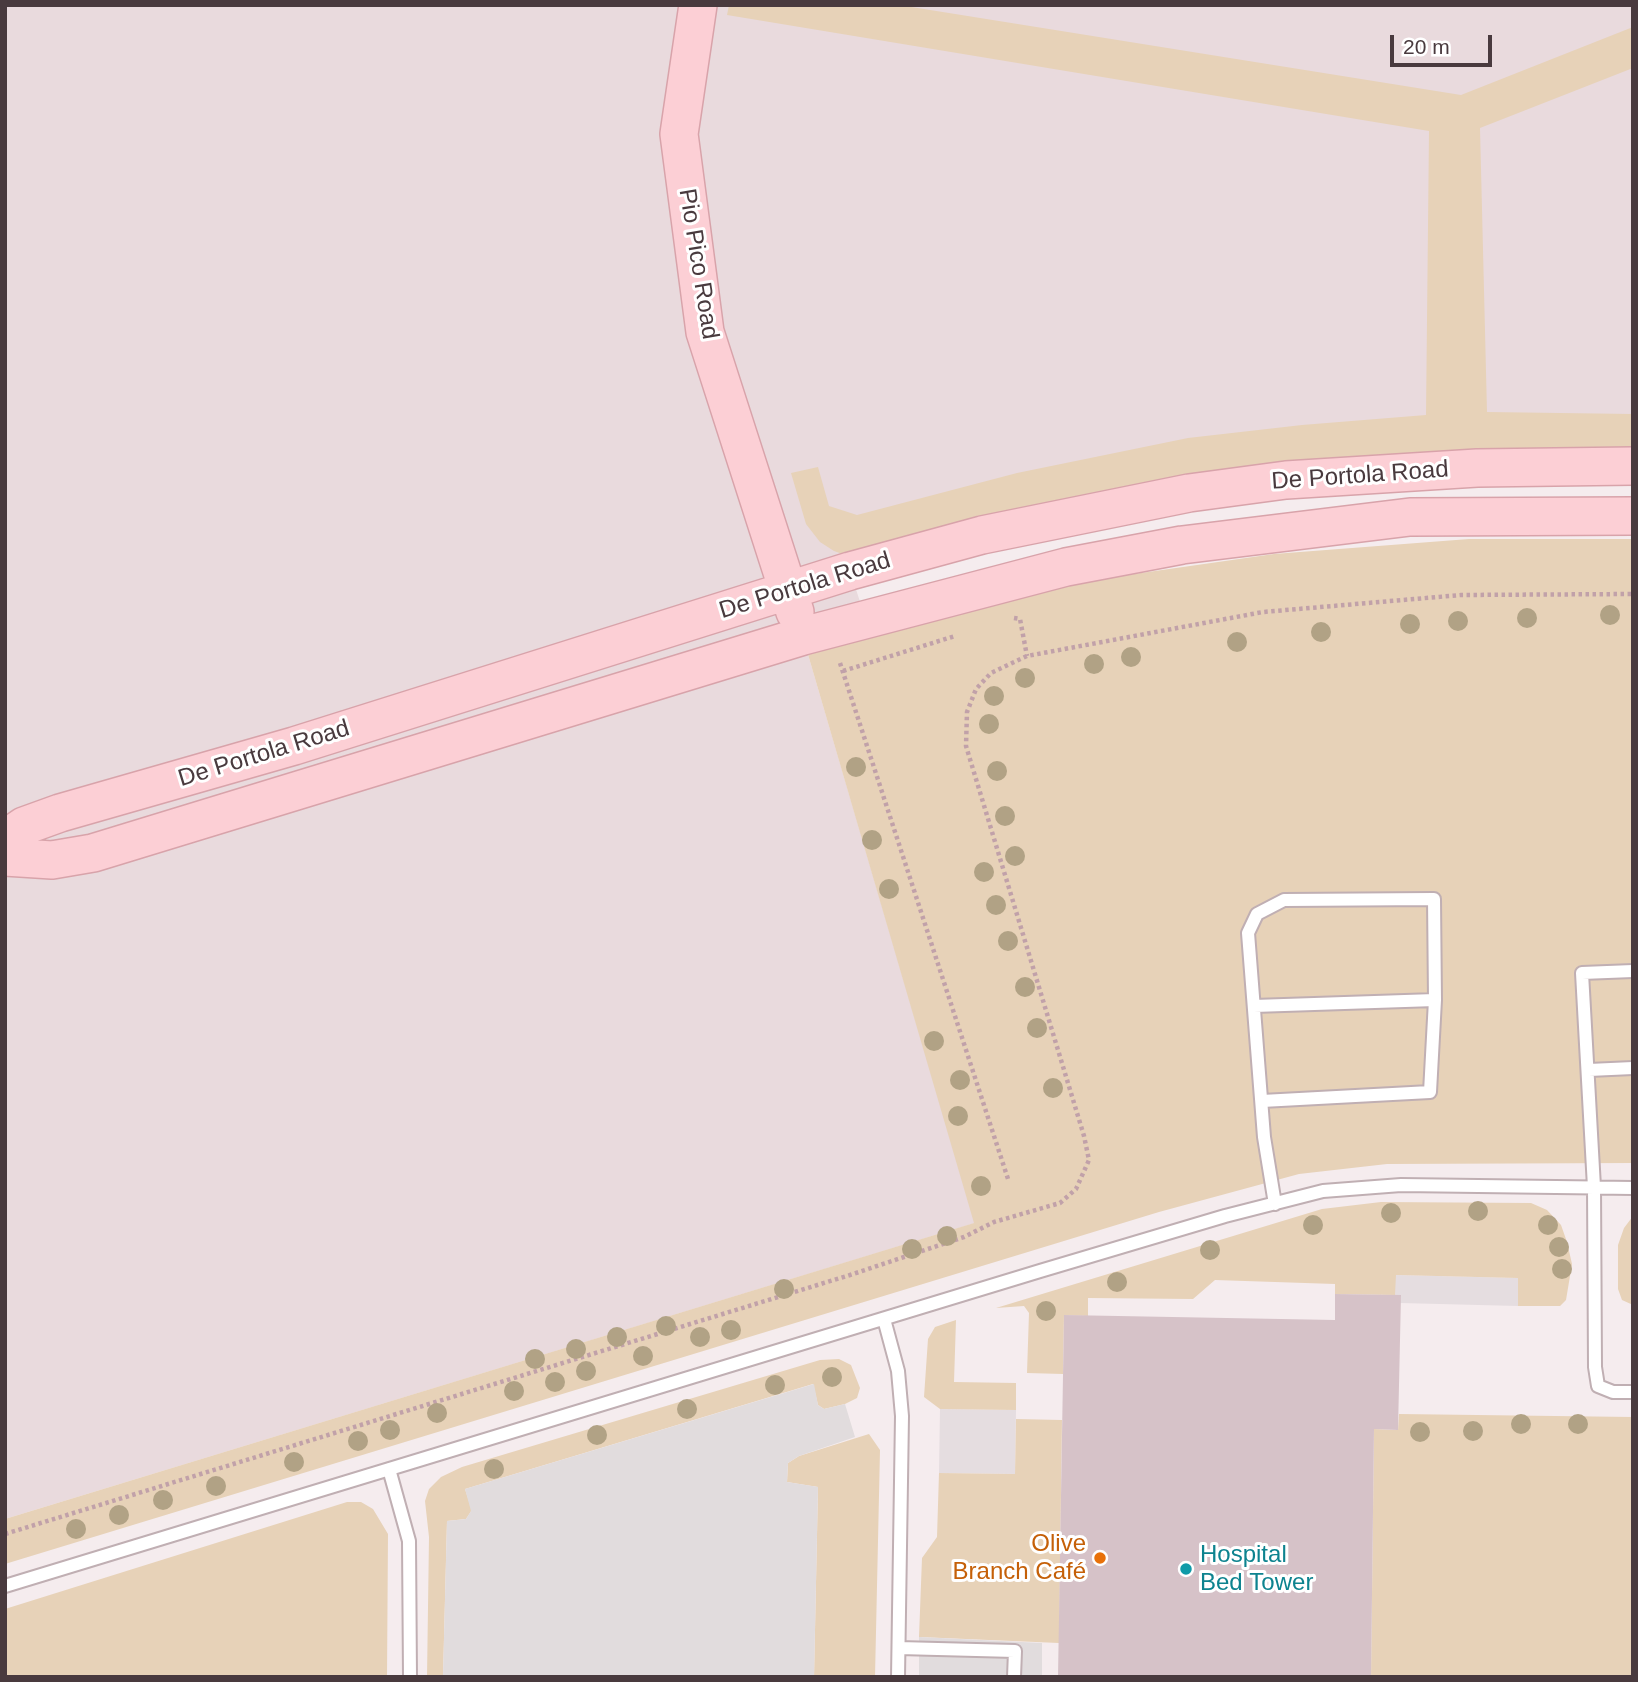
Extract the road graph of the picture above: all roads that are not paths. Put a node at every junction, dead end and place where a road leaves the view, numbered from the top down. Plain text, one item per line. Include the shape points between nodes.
1 (698, 5) edge
2 (1633, 466) edge
3 (1633, 516) edge
4 (788, 590) junction
5 (816, 633) junction
6 (5, 839) edge
7 (5, 858) edge
8 (1633, 971) edge
9 (1435, 1000) junction
10 (1254, 1006) junction
11 (1633, 1068) edge
12 (1589, 1070) junction
13 (1262, 1101) junction
14 (1594, 1188) junction
15 (1633, 1188) edge
16 (1275, 1204) junction
17 (884, 1319) junction
18 (1633, 1392) edge
19 (389, 1469) junction
20 (5, 1586) edge
21 (899, 1648) junction
22 (410, 1677) edge
23 (898, 1677) edge
24 (1014, 1677) edge

1 - 4 main road, Pio Pico Road via 679,134 705,332
2 - 4 main road, De Portola Road via 1385,472 1189,493 982,535
3 - 5 main road, De Portola Road via 1410,517 1243,536 1066,567
4 - 5 main road, Pio Pico Road
4 - 6 main road, De Portola Road via 294,746 60,813 24,826
5 - 7 main road, De Portola Road via 93,853 52,860
8 - 12 lane via 1582,973
9 - 10 lane
9 - 10 lane via 1434,899 1284,900 1257,914 1248,933
9 - 13 lane via 1430,1092
10 - 13 lane
11 - 12 lane
12 - 14 lane
13 - 16 lane
14 - 15 lane
14 - 16 lane via 1401,1185 1324,1191
14 - 18 lane via 1596,1377 1598,1386
16 - 17 lane
17 - 19 lane
17 - 21 lane via 898,1371 902,1416
19 - 20 lane
19 - 22 lane via 409,1541
21 - 23 lane
21 - 24 lane via 1015,1651

